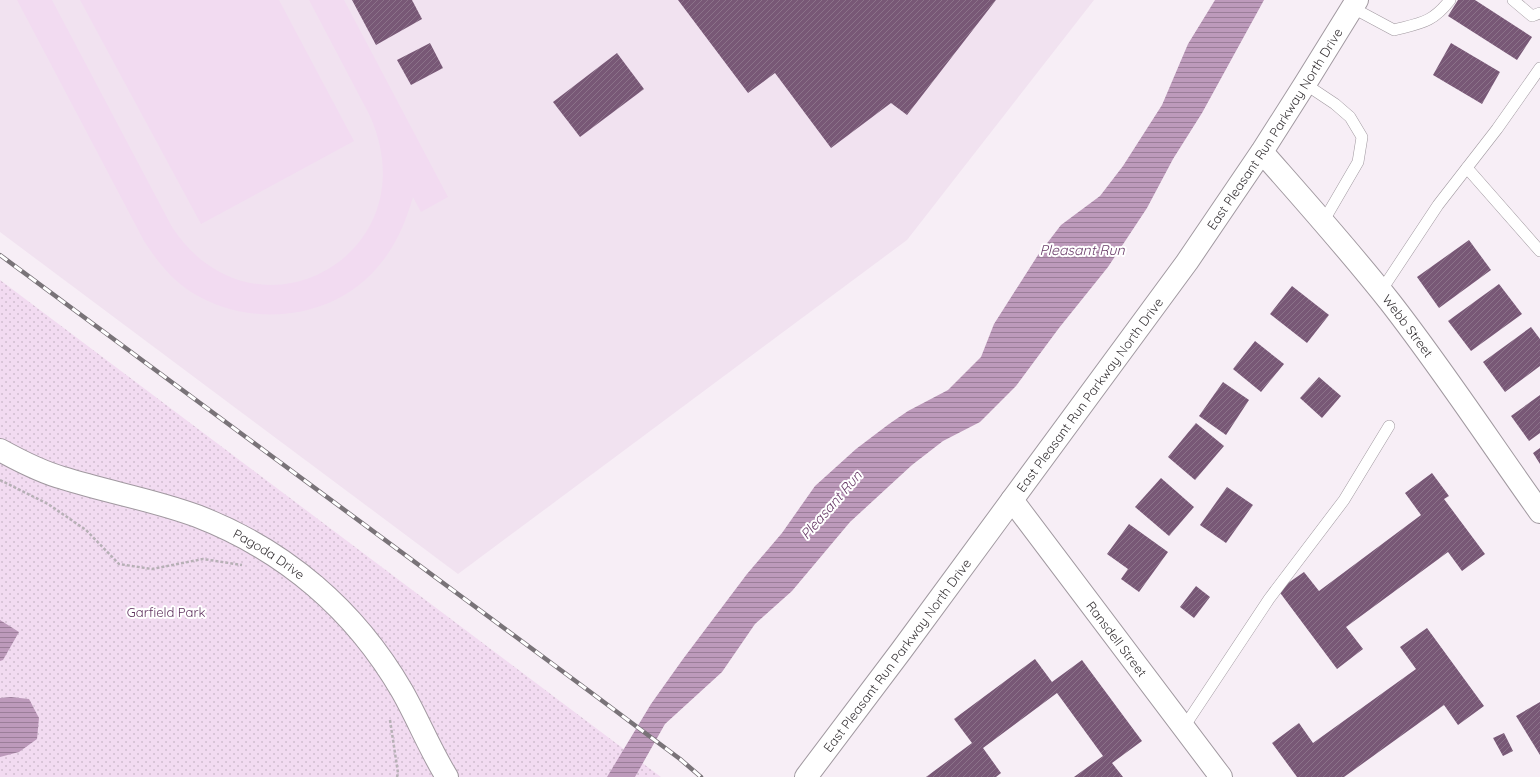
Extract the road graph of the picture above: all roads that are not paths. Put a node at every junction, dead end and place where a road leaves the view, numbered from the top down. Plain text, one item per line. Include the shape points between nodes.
1 (1450, 0) edge
2 (1513, 0) edge
3 (1355, 4) edge
4 (1540, 14) edge
5 (1540, 68) edge
6 (1305, 84) junction
7 (1262, 152) junction
8 (1467, 168) junction
9 (1323, 222) junction
10 (1540, 251) edge
11 (1381, 291) junction
12 (1390, 426) dead end
13 (0, 450) edge
14 (1012, 500) junction
15 (1540, 512) edge
16 (1184, 727) junction
17 (808, 776) edge
18 (1220, 776) edge
19 (447, 777) edge

1 - 3 lane via 1441,12 1424,23 1394,30
2 - 4 lane via 1532,16
3 - 6 street, East Pleasant Run Parkway North Drive
5 - 8 lane
6 - 7 street, East Pleasant Run Parkway North Drive
6 - 9 lane via 1350,117 1362,137 1358,162
7 - 9 street, Webb Street
7 - 14 street, East Pleasant Run Parkway North Drive via 1187,262
8 - 10 lane
8 - 11 lane via 1438,204
9 - 11 street, Webb Street
11 - 15 street, Webb Street via 1430,355
12 - 16 lane via 1344,500 1269,599
13 - 19 street, Pagoda Drive via 62,478 197,517 250,541 308,580 334,601 378,654 402,690
14 - 16 street, Ransdell Street
14 - 17 street, East Pleasant Run Parkway North Drive
16 - 18 street, Ransdell Street

